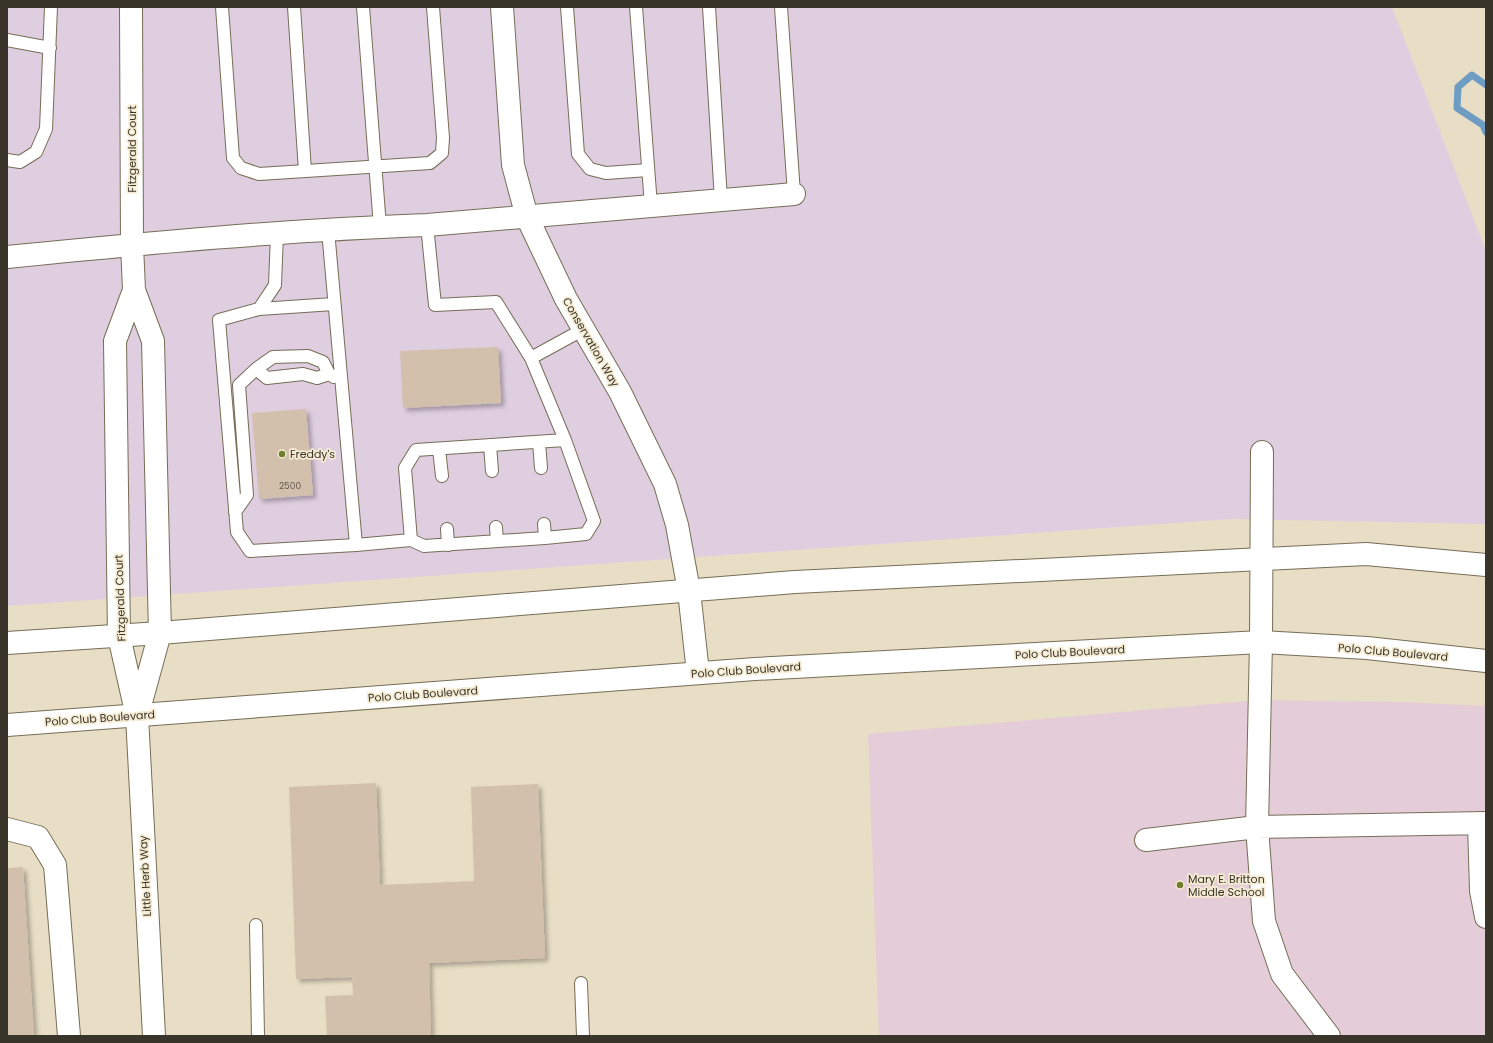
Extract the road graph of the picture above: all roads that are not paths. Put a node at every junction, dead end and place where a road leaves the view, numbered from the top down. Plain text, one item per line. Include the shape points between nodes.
1 (51, 7) edge
2 (132, 7) edge
3 (222, 7) edge
4 (294, 7) edge
5 (363, 7) edge
6 (433, 7) edge
7 (502, 7) edge
8 (567, 7) edge
9 (636, 7) edge
10 (709, 7) edge
11 (781, 7) edge
12 (7, 40) edge
13 (50, 48) junction
14 (7, 160) edge
15 (375, 166) junction
16 (305, 170) junction
17 (648, 170) junction
18 (794, 194) joint
19 (721, 200) junction
20 (651, 206) junction
21 (527, 217) junction
22 (427, 225) junction
23 (380, 227) junction
24 (328, 230) junction
25 (277, 234) junction
26 (132, 245) junction
27 (7, 257) edge
28 (134, 290) junction
29 (334, 304) junction
30 (258, 309) junction
31 (584, 329) junction
32 (531, 358) junction
33 (256, 369) junction
34 (329, 374) junction
35 (341, 383) junction
36 (565, 440) junction
37 (539, 442) junction
38 (490, 445) junction
39 (439, 448) junction
40 (1262, 452) dead end
41 (541, 468) dead end
42 (492, 471) dead end
43 (442, 476) dead end
44 (235, 512) junction
45 (544, 524) dead end
46 (496, 527) dead end
47 (447, 530) dead end
48 (545, 538) junction
49 (411, 540) junction
50 (497, 541) junction
51 (356, 545) junction
52 (448, 545) junction
53 (1261, 560) junction
54 (1486, 565) edge
55 (689, 591) junction
56 (160, 633) junction
57 (120, 636) junction
58 (1261, 642) junction
59 (7, 643) edge
60 (1486, 661) edge
61 (698, 673) junction
62 (137, 716) junction
63 (7, 725) edge
64 (1483, 823) edge
65 (1257, 827) junction
66 (7, 829) edge
67 (1146, 840) dead end
68 (1486, 917) edge
69 (256, 924) dead end
70 (581, 983) dead end
71 (69, 1036) edge
72 (154, 1036) edge
73 (258, 1036) edge
74 (583, 1036) edge
75 (1329, 1036) edge

1 - 13 lane
2 - 26 street, Fitzgerald Court
3 - 16 lane via 233,158 241,168 259,174
4 - 16 lane
5 - 15 lane
6 - 15 lane via 442,153 430,163
7 - 21 street, Conservation Way via 513,165
8 - 17 lane via 578,154 590,169 606,174
9 - 17 lane
10 - 19 lane
11 - 18 lane
12 - 13 lane
13 - 14 lane via 46,129 36,152 20,162
15 - 16 lane
15 - 23 lane
17 - 20 lane
18 - 19 street
19 - 20 street
20 - 21 street
21 - 22 street
21 - 31 street, Conservation Way via 566,300
22 - 23 street
22 - 32 lane via 435,305 496,302
23 - 24 street
24 - 25 street
24 - 29 lane
25 - 26 street
25 - 30 lane via 275,285
26 - 27 street
26 - 28 street, Fitzgerald Court
28 - 56 street, Fitzgerald Court via 153,341
28 - 57 street, Fitzgerald Court via 115,341
29 - 30 lane
29 - 35 lane
30 - 44 lane via 219,320
31 - 32 lane
31 - 55 street, Conservation Way via 620,392 665,484 677,525
32 - 36 lane
33 - 34 lane via 267,378 303,374 317,378
33 - 34 lane via 273,357 308,356 323,362
33 - 44 lane via 239,385 247,495
34 - 35 lane
35 - 51 lane
36 - 37 lane
36 - 48 lane via 594,521 586,534
37 - 38 lane
37 - 41 lane
38 - 39 lane
38 - 42 lane
39 - 43 lane
39 - 49 lane via 416,450 405,468
40 - 53 street
44 - 51 lane via 237,532 250,551
45 - 48 lane
46 - 50 lane
47 - 52 lane
48 - 50 lane
49 - 51 lane
49 - 52 lane via 424,546
50 - 52 lane
53 - 54 street via 1366,554
53 - 55 street via 795,582
53 - 58 street
55 - 56 street
55 - 61 street, Conservation Way
56 - 57 street
56 - 62 street, Fitzgerald Court
57 - 59 street
57 - 62 street, Fitzgerald Court
58 - 60 street, Polo Club Boulevard via 1368,648
58 - 61 street, Polo Club Boulevard
58 - 65 street
61 - 62 street, Polo Club Boulevard
62 - 63 street, Polo Club Boulevard
62 - 72 street, Little Herb Way
64 - 65 street
64 - 68 street via 1481,891
65 - 67 street
65 - 75 street via 1264,921 1282,974
66 - 71 street via 38,837 55,865
69 - 73 lane
70 - 74 lane

